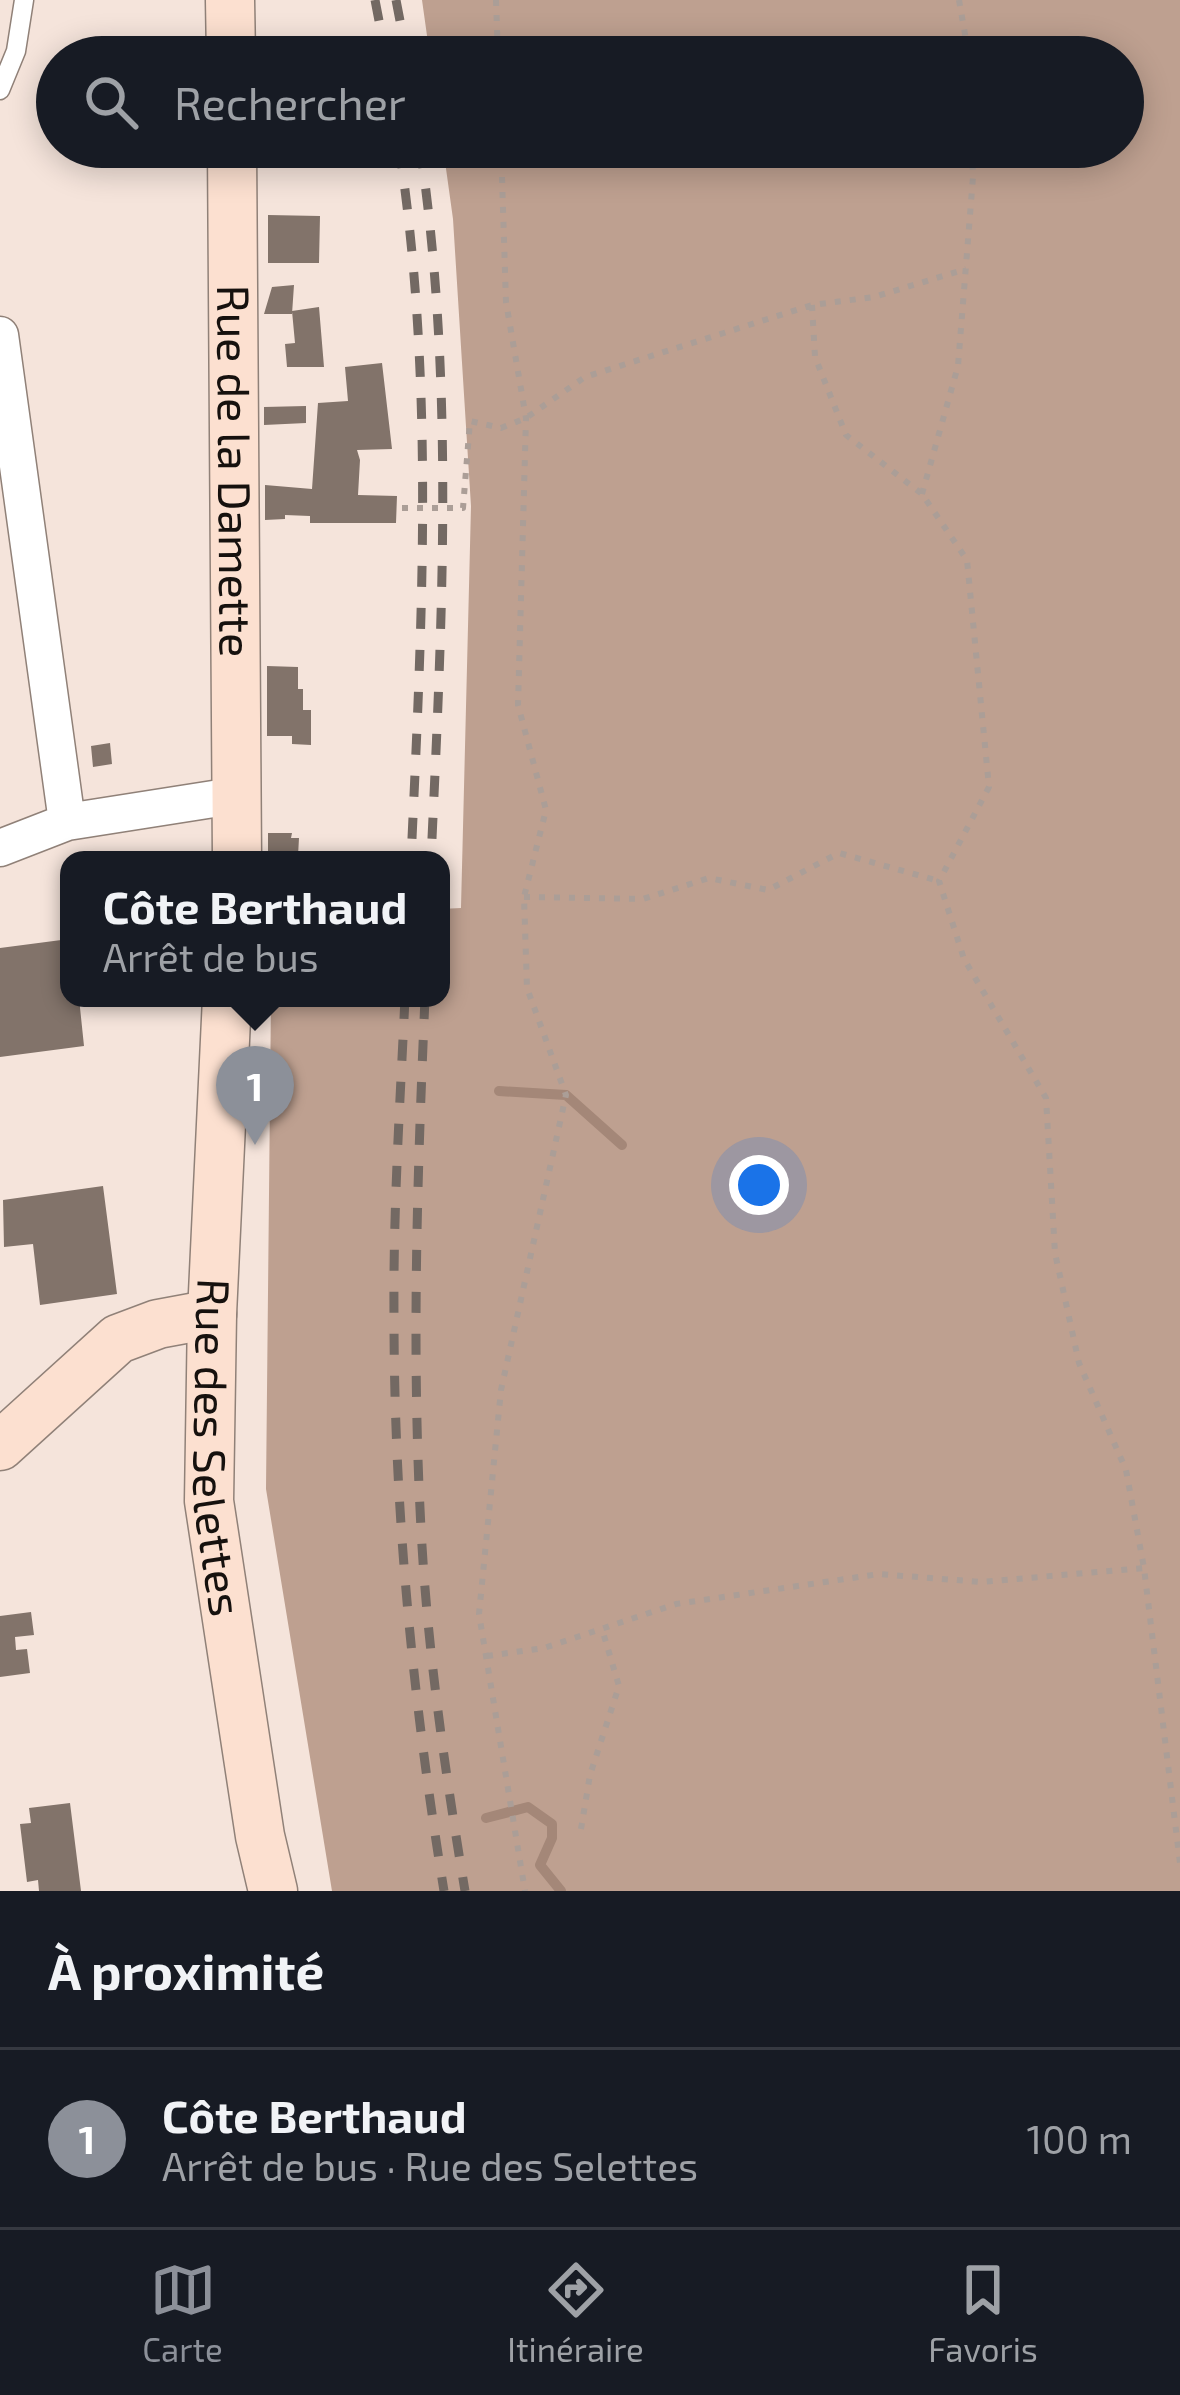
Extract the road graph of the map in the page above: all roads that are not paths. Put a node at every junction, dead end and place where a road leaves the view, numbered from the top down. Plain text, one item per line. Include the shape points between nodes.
1 (24, 0) edge
2 (230, 0) edge
3 (231, 36) edge
4 (0, 90) edge
5 (232, 168) edge
6 (0, 335) edge
7 (239, 795) junction
8 (67, 821) junction
9 (0, 848) edge
10 (237, 851) edge
11 (227, 1007) edge
12 (212, 1314) junction
13 (0, 1446) edge
14 (273, 1891) edge

1 - 4 lane
2 - 3 main road
5 - 7 main road, Rue de la Damette
6 - 8 street
7 - 8 street
7 - 10 main road
8 - 9 street
11 - 12 main road, Rue des Selettes
12 - 13 main road via 118,1340
12 - 14 main road, Rue des Selettes via 209,1501

